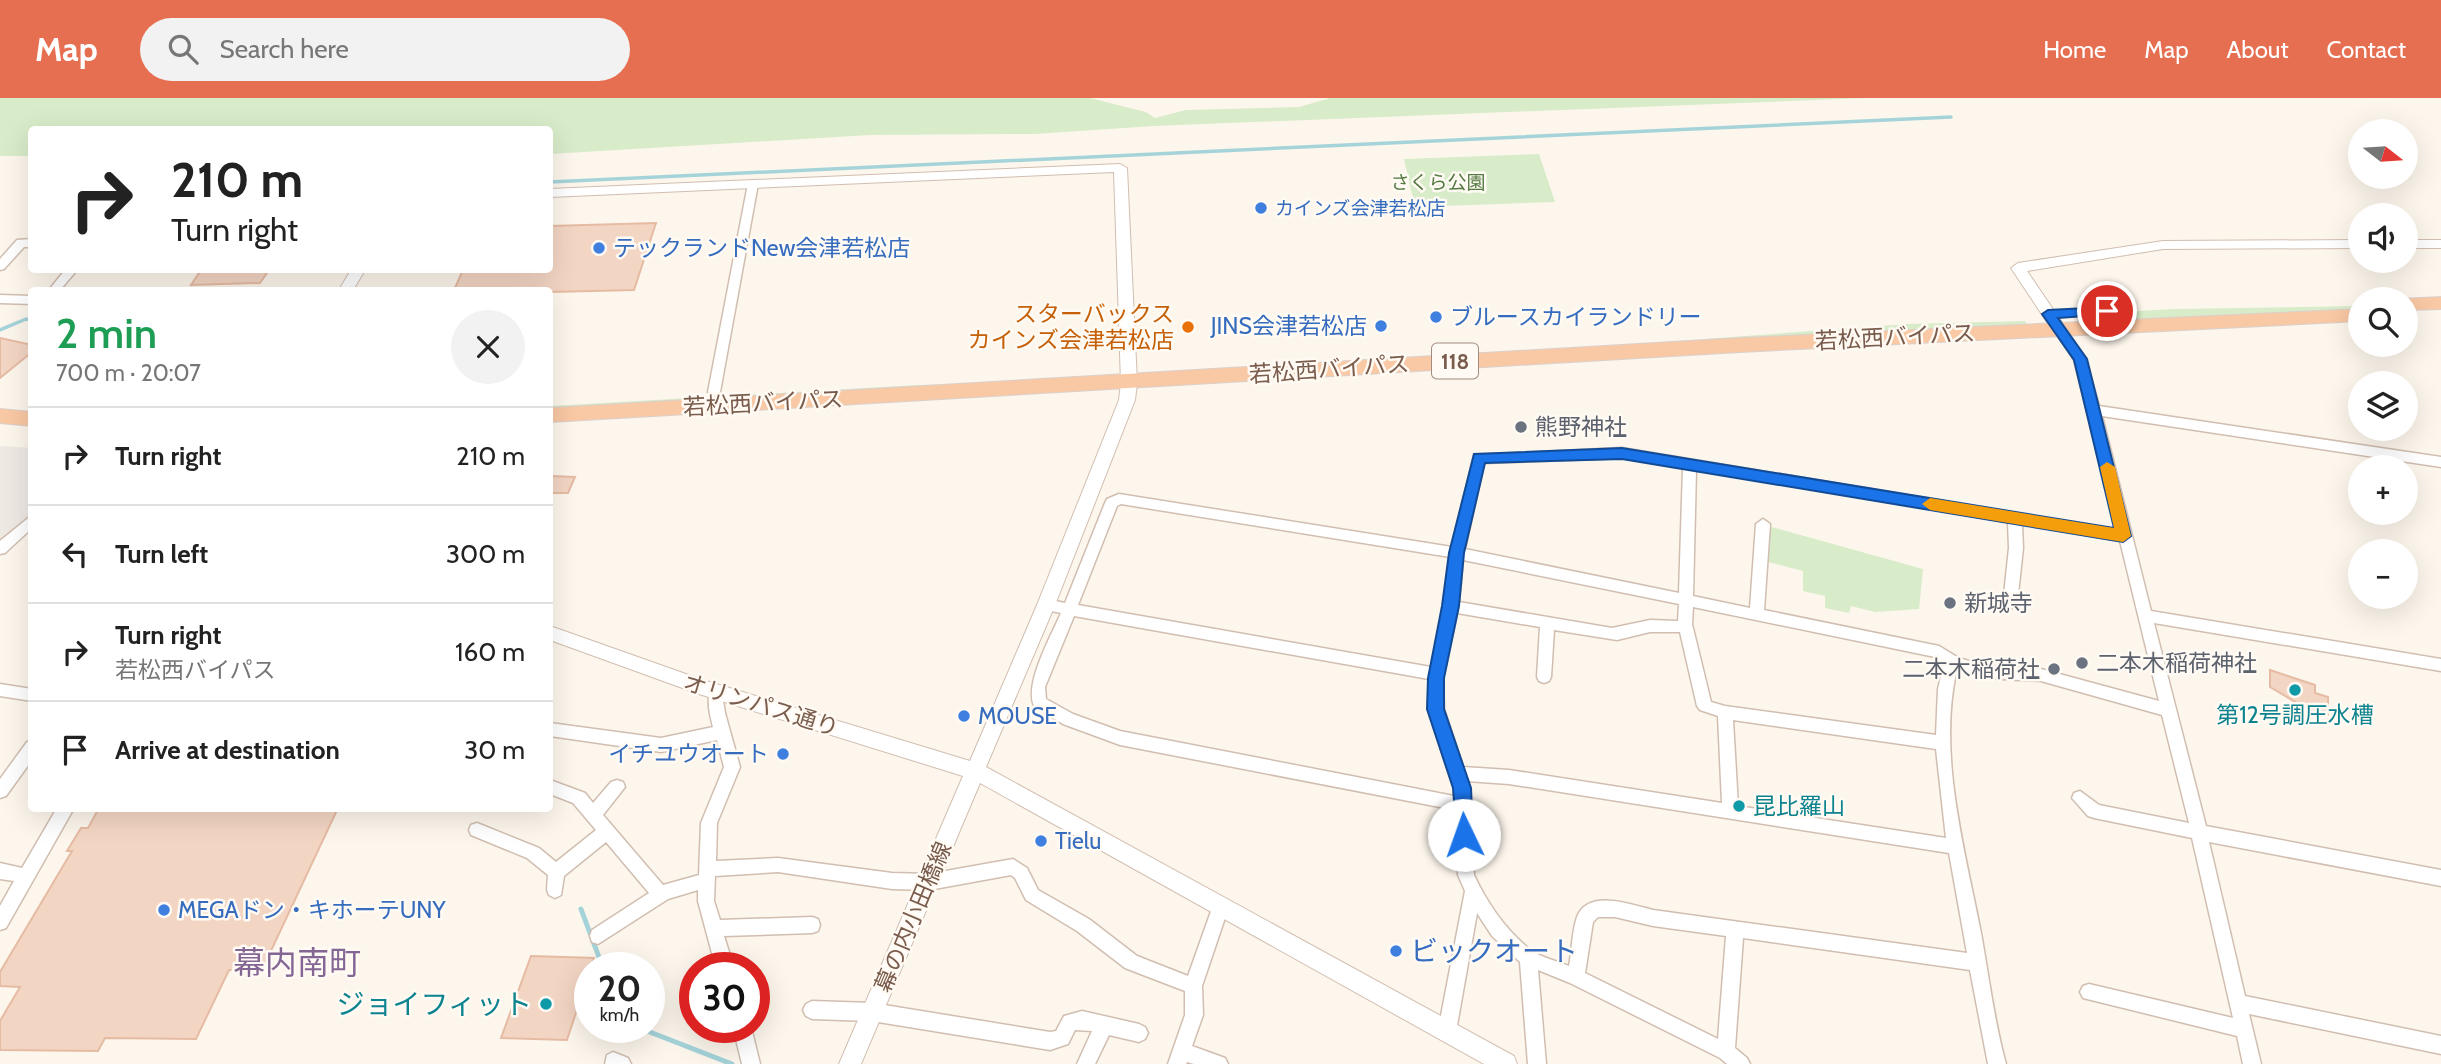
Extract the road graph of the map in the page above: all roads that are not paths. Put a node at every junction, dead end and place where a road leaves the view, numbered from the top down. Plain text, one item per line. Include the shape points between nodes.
1 (753, 184) junction
2 (553, 193) edge
3 (26, 243) edge
4 (2348, 244) edge
5 (2418, 244) edge
6 (2441, 244) edge
7 (0, 266) edge
8 (68, 273) edge
9 (57, 287) edge
10 (0, 299) edge
11 (28, 300) edge
12 (2418, 303) edge
13 (2441, 303) edge
14 (2348, 304) edge
15 (2348, 315) edge
16 (2418, 315) edge
17 (2441, 315) edge
18 (2053, 321) junction
19 (1128, 377) junction
20 (714, 393) junction
21 (553, 402) edge
22 (2094, 410) junction
23 (553, 415) edge
24 (0, 416) edge
25 (28, 419) edge
26 (0, 432) edge
27 (28, 434) edge
28 (2441, 462) edge
29 (1690, 465) junction
30 (2015, 518) junction
31 (28, 524) edge
32 (1763, 524) dead end
33 (2123, 536) junction
34 (0, 549) edge
35 (1457, 553) junction
36 (1686, 599) junction
37 (1046, 604) junction
38 (2010, 604) dead end
39 (1451, 606) junction
40 (1071, 608) junction
41 (1757, 614) junction
42 (2145, 616) junction
43 (1547, 623) junction
44 (1685, 624) junction
45 (553, 634) edge
46 (1952, 661) junction
47 (2441, 665) edge
48 (1437, 674) junction
49 (1544, 677) dead end
50 (716, 692) junction
51 (2, 693) edge
52 (28, 695) edge
53 (2168, 710) junction
54 (1725, 712) junction
55 (553, 729) edge
56 (723, 732) junction
57 (1942, 743) junction
58 (28, 752) edge
59 (975, 771) junction
60 (1458, 773) junction
61 (553, 788) edge
62 (617, 788) dead end
63 (0, 791) edge
64 (2080, 798) dead end
65 (1462, 804) junction
66 (64, 812) edge
67 (1730, 813) junction
68 (593, 815) junction
69 (477, 830) dead end
70 (607, 831) junction
71 (2199, 832) junction
72 (1957, 847) junction
73 (0, 871) edge
74 (556, 872) junction
75 (706, 874) junction
76 (25, 876) junction
77 (2441, 878) edge
78 (929, 882) junction
79 (555, 890) dead end
80 (1473, 891) junction
81 (660, 894) junction
82 (1221, 906) junction
83 (0, 922) edge
84 (812, 925) dead end
85 (713, 928) junction
86 (1735, 929) junction
87 (598, 936) dead end
88 (720, 952) edge
89 (1528, 958) junction
90 (1977, 963) junction
91 (1576, 977) junction
92 (1193, 986) junction
93 (2089, 992) dead end
94 (2238, 1003) junction
95 (812, 1010) dead end
96 (872, 1012) junction
97 (1104, 1025) junction
98 (2244, 1029) junction
99 (1447, 1031) junction
100 (1139, 1033) dead end
101 (746, 1043) edge
102 (2441, 1045) edge
103 (1726, 1052) junction
104 (1180, 1058) edge
105 (751, 1064) edge
106 (850, 1064) edge
107 (1086, 1064) edge
108 (1219, 1064) edge
109 (1506, 1064) edge
110 (1537, 1064) edge
111 (1741, 1064) edge
112 (1997, 1064) edge
113 (2252, 1064) edge

1 - 2 street
1 - 19 street, 幕の内小田橋線 via 1120,168
1 - 20 street
3 - 7 street
4 - 18 street via 2162,245 2018,268
5 - 6 street
8 - 9 street
10 - 11 street
12 - 13 highway
14 - 18 highway, 若松西バイパス / 118 via 2218,306
15 - 18 highway, 若松西バイパス / 118
16 - 17 highway
18 - 19 highway, 若松西バイパス / 118 via 1454,361
18 - 22 street via 2080,359
19 - 20 highway, 若松西バイパス / 118
19 - 23 highway, 若松西バイパス / 118
19 - 37 street, 幕の内小田橋線 via 1127,400
20 - 21 highway, 若松西バイパス / 118
22 - 28 street
22 - 33 street
24 - 25 highway
26 - 27 highway
29 - 30 street
29 - 35 street via 1622,453 1479,458
29 - 36 street
30 - 33 street
30 - 38 street
31 - 34 street
32 - 41 street
33 - 42 street
35 - 36 street
35 - 39 street
35 - 40 street via 1119,499 1112,503
36 - 41 street
36 - 44 street
37 - 40 street
37 - 59 street, 幕の内小田橋線
39 - 43 street
39 - 48 street
40 - 48 street
40 - 65 street via 1038,687 1039,702 1068,719 1164,748
41 - 46 street via 1939,652
42 - 47 street
42 - 53 street
43 - 44 street via 1628,635 1647,626
43 - 49 street
44 - 54 street via 1705,706
45 - 50 street, オリンパス通り
46 - 53 street via 1983,672 2041,675
46 - 57 street via 1946,676
48 - 60 street via 1436,709
50 - 56 street via 716,713
50 - 59 street, オリンパス通り
51 - 52 street
53 - 71 street
54 - 57 street
54 - 67 street
55 - 56 street via 661,745
56 - 75 street via 732,767 709,823
57 - 72 street
58 - 63 street
59 - 78 street, 幕の内小田橋線
59 - 82 street, オリンパス通り
60 - 65 street
60 - 67 street
61 - 68 street via 579,797
62 - 68 street
64 - 71 street via 2094,811
65 - 80 street via 1466,875
66 - 76 street
67 - 72 street
68 - 70 street
69 - 74 street via 533,853
70 - 74 street
70 - 81 street
71 - 77 street
71 - 94 street
72 - 90 street
73 - 76 street
74 - 79 street
75 - 78 street via 778,865
75 - 81 street
75 - 85 street
76 - 83 street
78 - 92 street via 1013,867 1032,895 1083,925 1131,962
78 - 96 street, 幕の内小田橋線
80 - 89 street via 1498,930
80 - 99 street
81 - 87 street
82 - 92 street
82 - 99 street, オリンパス通り
84 - 85 street
85 - 88 street
86 - 90 street
86 - 91 street via 1594,909 1585,918
86 - 103 street
89 - 91 street
89 - 110 street
90 - 112 street
91 - 103 street
92 - 104 street via 1194,1016
93 - 98 street
94 - 98 street
94 - 102 street
95 - 96 street
96 - 97 street via 1050,1041 1062,1038 1070,1022
96 - 106 street, 幕の内小田橋線
97 - 100 street
97 - 107 street
98 - 113 street
99 - 109 street, オリンパス通り
101 - 105 street
103 - 111 street
104 - 108 street

